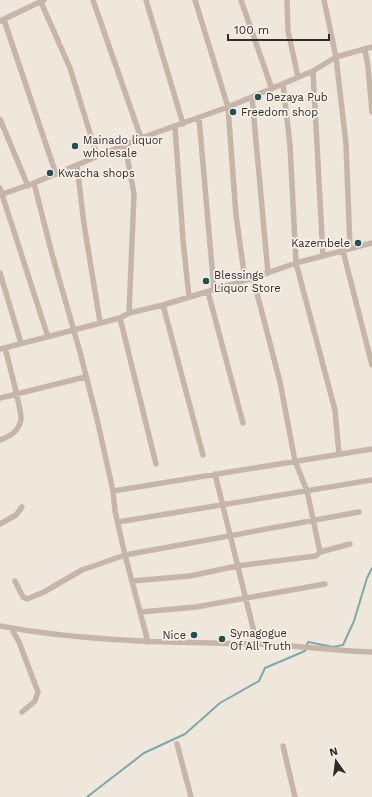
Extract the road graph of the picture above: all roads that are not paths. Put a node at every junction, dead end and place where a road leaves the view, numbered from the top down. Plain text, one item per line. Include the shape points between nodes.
1 (93, 0) edge
2 (146, 0) edge
3 (195, 0) edge
4 (241, 0) edge
5 (287, 0) edge
6 (324, 0) edge
7 (42, 1) edge
8 (2, 20) edge
9 (372, 48) edge
10 (365, 50) junction
11 (336, 57) junction
12 (313, 71) junction
13 (298, 77) junction
14 (283, 84) junction
15 (272, 89) junction
16 (252, 97) junction
17 (228, 107) junction
18 (372, 112) edge
19 (0, 118) edge
20 (199, 118) junction
21 (183, 124) junction
22 (175, 127) junction
23 (141, 138) junction
24 (125, 145) junction
25 (97, 156) junction
26 (77, 165) junction
27 (56, 174) junction
28 (34, 183) junction
29 (28, 186) junction
30 (0, 188) edge
31 (2, 195) edge
32 (372, 242) edge
33 (350, 248) junction
34 (343, 251) junction
35 (323, 256) junction
36 (296, 263) junction
37 (0, 273) edge
38 (268, 273) junction
39 (253, 278) junction
40 (245, 280) junction
41 (211, 291) junction
42 (189, 297) junction
43 (163, 305) junction
44 (129, 313) junction
45 (120, 318) junction
46 (100, 322) junction
47 (73, 331) junction
48 (48, 337) junction
49 (21, 343) junction
50 (3, 348) edge
51 (372, 365) edge
52 (85, 377) junction
53 (16, 394) junction
54 (0, 398) edge
55 (243, 423) dead end
56 (0, 440) edge
57 (372, 450) edge
58 (339, 454) junction
59 (203, 455) dead end
60 (295, 461) junction
61 (156, 464) dead end
62 (215, 474) junction
63 (372, 480) edge
64 (113, 491) junction
65 (307, 491) junction
66 (223, 504) junction
67 (22, 507) dead end
68 (359, 512) dead end
69 (314, 521) junction
70 (118, 522) junction
71 (0, 524) edge
72 (230, 537) junction
73 (350, 544) dead end
74 (320, 552) junction
75 (125, 555) junction
76 (237, 566) junction
77 (15, 581) dead end
78 (132, 581) junction
79 (325, 584) dead end
80 (245, 597) junction
81 (141, 612) junction
82 (0, 626) edge
83 (10, 628) junction
84 (148, 642) junction
85 (258, 644) junction
86 (372, 652) edge
87 (22, 712) dead end
88 (177, 744) dead end
89 (283, 746) dead end
90 (191, 797) edge
91 (295, 797) edge

1 - 23 street
2 - 21 street
3 - 17 street
4 - 15 street
5 - 13 street via 289,36
6 - 11 street
7 - 8 street
7 - 25 street via 70,68
8 - 27 street
9 - 10 street
10 - 11 street
10 - 18 street
11 - 12 street
11 - 33 street via 346,144
12 - 13 street
12 - 35 street
13 - 14 street
14 - 15 street
14 - 36 street via 290,145
15 - 16 street
16 - 17 street
16 - 38 street
17 - 20 street
17 - 40 street via 236,215
19 - 29 street
20 - 21 street
20 - 41 street
21 - 22 street
22 - 23 street
22 - 42 street
23 - 24 street
24 - 25 street
24 - 44 street via 134,194
25 - 26 street
26 - 27 street
26 - 46 street
27 - 28 street
28 - 29 street
28 - 47 street
29 - 31 street
30 - 31 street
31 - 48 street
32 - 33 street
33 - 34 street
34 - 35 street
34 - 51 street
35 - 36 street
36 - 38 street
36 - 58 street via 335,410
37 - 49 street
38 - 39 street
39 - 40 street
39 - 60 street via 280,382
40 - 41 street
41 - 42 street
41 - 55 street
42 - 43 street
43 - 44 street
43 - 59 street
44 - 45 street
45 - 46 street
45 - 61 street
46 - 47 street
47 - 48 street
47 - 52 street
48 - 49 street
49 - 50 street
50 - 53 street
52 - 53 street
52 - 64 street
53 - 54 street
53 - 56 street via 22,417 17,430
57 - 58 street
58 - 60 street
60 - 62 street
60 - 65 street
62 - 64 street
62 - 66 street
63 - 65 street
64 - 70 street
65 - 66 street
65 - 69 street
66 - 70 street
66 - 72 street
67 - 71 street via 16,515
68 - 69 street
69 - 72 street
69 - 74 street
70 - 75 street
72 - 75 street
72 - 76 street
73 - 74 street
74 - 76 street via 316,556
75 - 77 street via 82,570 27,599 22,597
75 - 78 street
76 - 78 street via 190,576
76 - 80 street
78 - 81 street
79 - 80 street via 301,590
80 - 81 street via 196,607
80 - 85 street
81 - 84 street
82 - 83 street
83 - 84 street
83 - 87 street via 19,642 38,692 38,698
84 - 85 street
85 - 86 street
88 - 90 street
89 - 91 street

